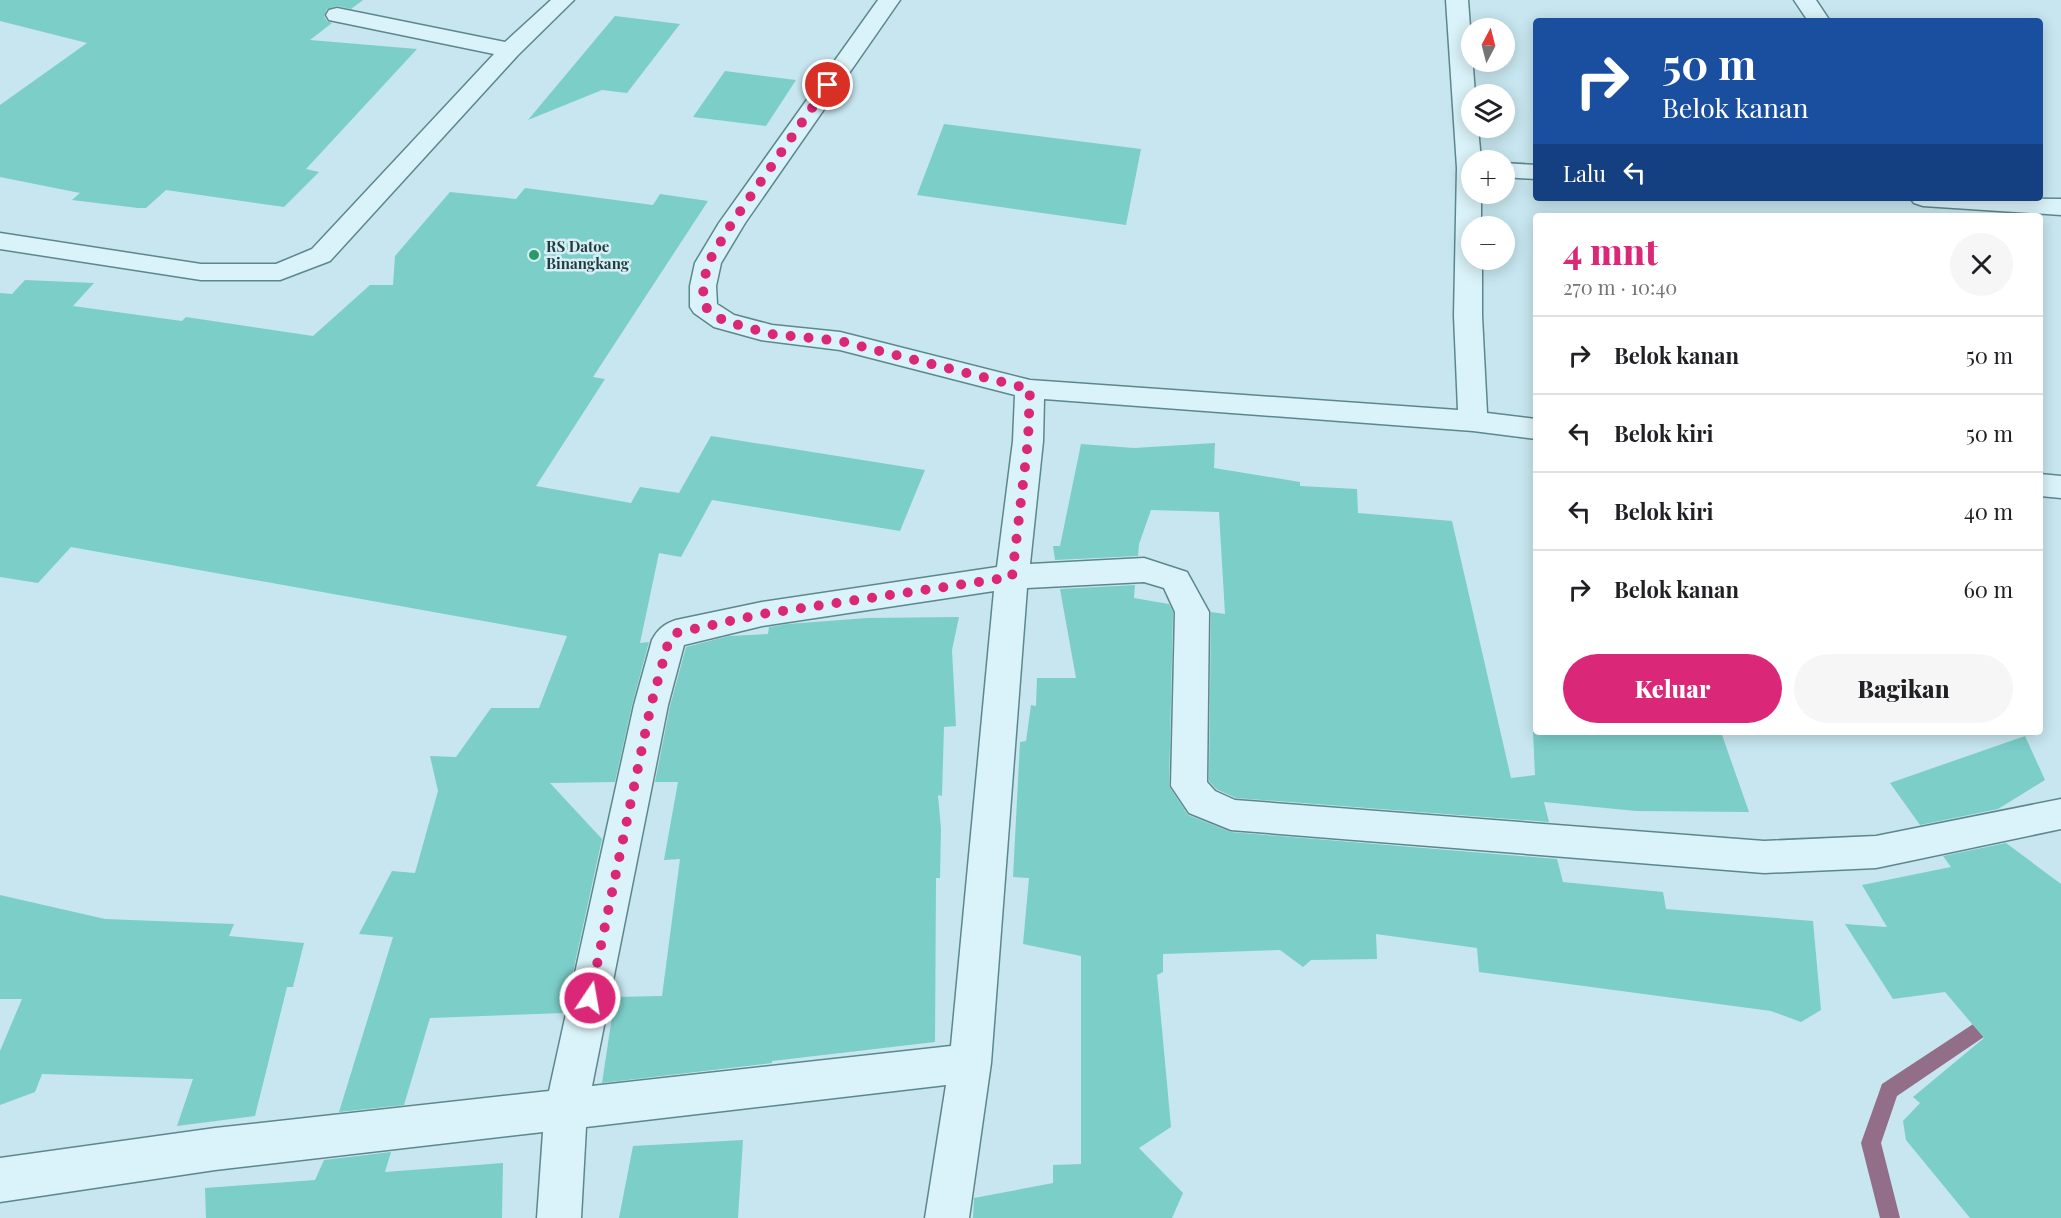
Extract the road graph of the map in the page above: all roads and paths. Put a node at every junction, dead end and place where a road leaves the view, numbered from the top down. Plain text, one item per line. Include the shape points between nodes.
1 (563, 0) edge
2 (889, 0) edge
3 (1457, 0) edge
4 (1805, 0) edge
5 (337, 15) dead end
6 (1817, 18) edge
7 (510, 50) junction
8 (1469, 150) edge
9 (1515, 171) edge
10 (1533, 172) edge
11 (1984, 201) edge
12 (1470, 204) edge
13 (2061, 207) edge
14 (0, 241) edge
15 (1030, 389) junction
16 (1473, 421) junction
17 (1533, 429) edge
18 (2043, 485) edge
19 (2061, 487) edge
20 (1012, 577) junction
21 (2061, 814) edge
22 (970, 1063) junction
23 (566, 1110) junction
24 (0, 1180) edge
25 (559, 1218) edge
26 (947, 1218) edge

1 - 7 street
2 - 15 street via 726,233 708,263 704,306 724,321 771,334 840,341
3 - 8 street
4 - 6 street
5 - 7 street
7 - 14 street via 321,255 280,272 201,272
9 - 10 street
11 - 13 street
12 - 16 street via 1468,316
15 - 16 street
15 - 20 street
16 - 17 street
18 - 19 street
20 - 21 street via 1144,570 1176,580 1192,612 1189,786 1202,802 1231,815 1764,857 1876,852
20 - 22 street
20 - 23 street via 762,614 676,633 669,640 651,705
22 - 23 street
22 - 26 street
23 - 24 street via 215,1149
23 - 25 street

